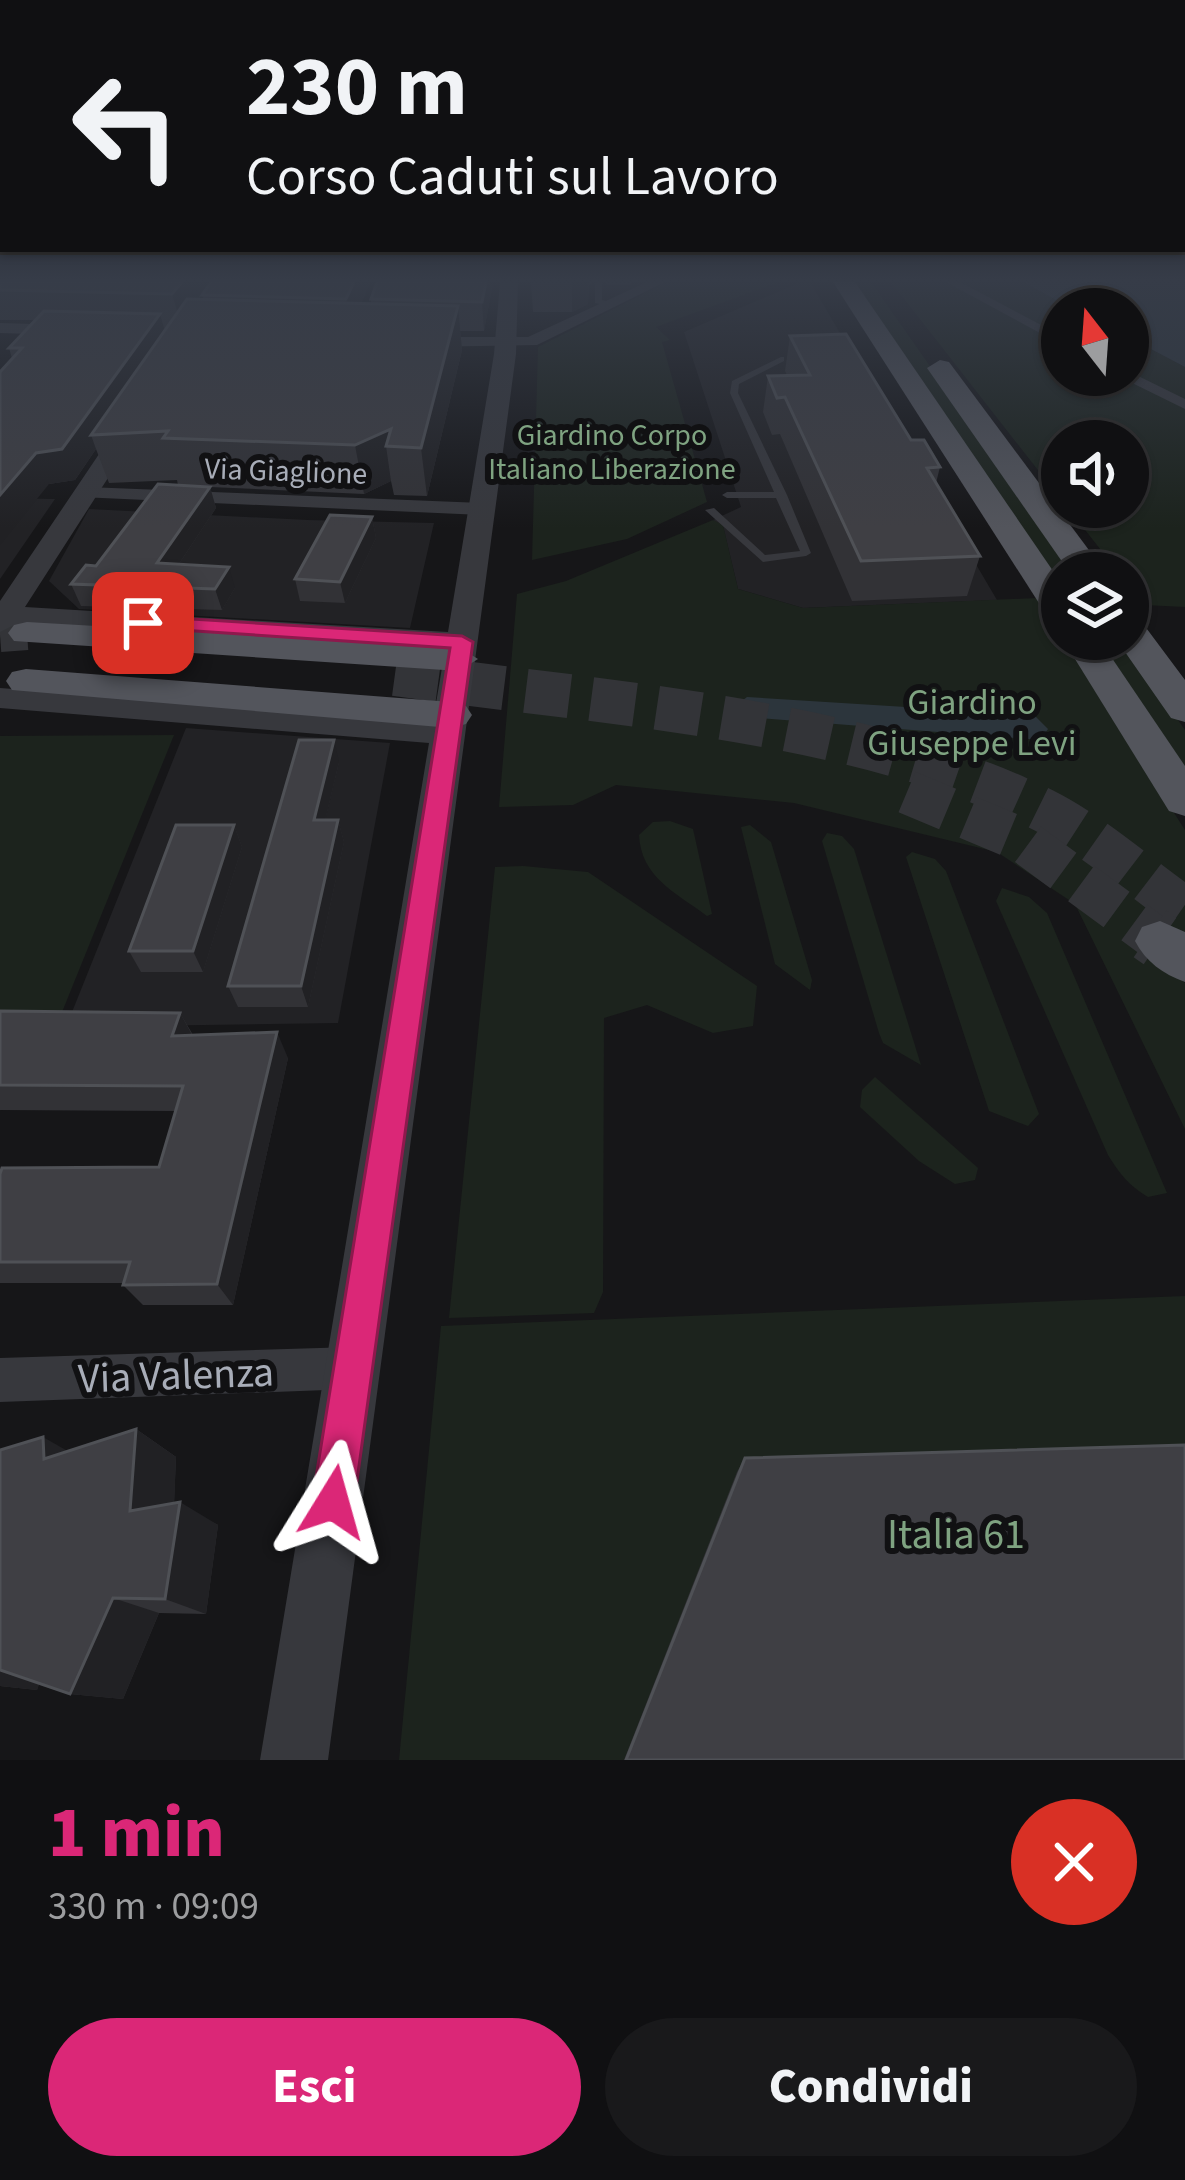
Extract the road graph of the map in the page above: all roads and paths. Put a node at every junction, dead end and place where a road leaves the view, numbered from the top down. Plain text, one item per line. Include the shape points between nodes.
1 (503, 364) edge
2 (771, 364) edge
3 (898, 364) edge
4 (937, 364) edge
5 (1149, 386) edge
6 (146, 402) edge
7 (1185, 405) edge
8 (87, 493) junction
9 (728, 495) dead end
10 (782, 495) junction
11 (482, 509) junction
12 (710, 510) dead end
13 (1073, 552) edge
14 (1041, 579) edge
15 (11, 647) edge
16 (461, 651) junction
17 (1149, 658) edge
18 (1094, 660) edge
19 (393, 683) tunnel mouth
20 (1185, 709) edge
21 (449, 724) junction
22 (1185, 800) edge
23 (353, 1368) junction
24 (0, 1380) edge
25 (294, 1760) edge

1 - 11 street
2 - 10 lane via 735,383 734,393
3 - 14 main road
4 - 13 main road
5 - 7 street
6 - 8 street
8 - 11 street, Via Giaglione
8 - 15 street
9 - 10 lane
10 - 12 lane via 806,553 790,559 763,560
11 - 16 street
15 - 16 main road
15 - 19 main road
15 - 21 main road
16 - 21 street
17 - 20 main road
18 - 22 main road
21 - 23 street
23 - 24 street, Via Valenza
23 - 25 street

